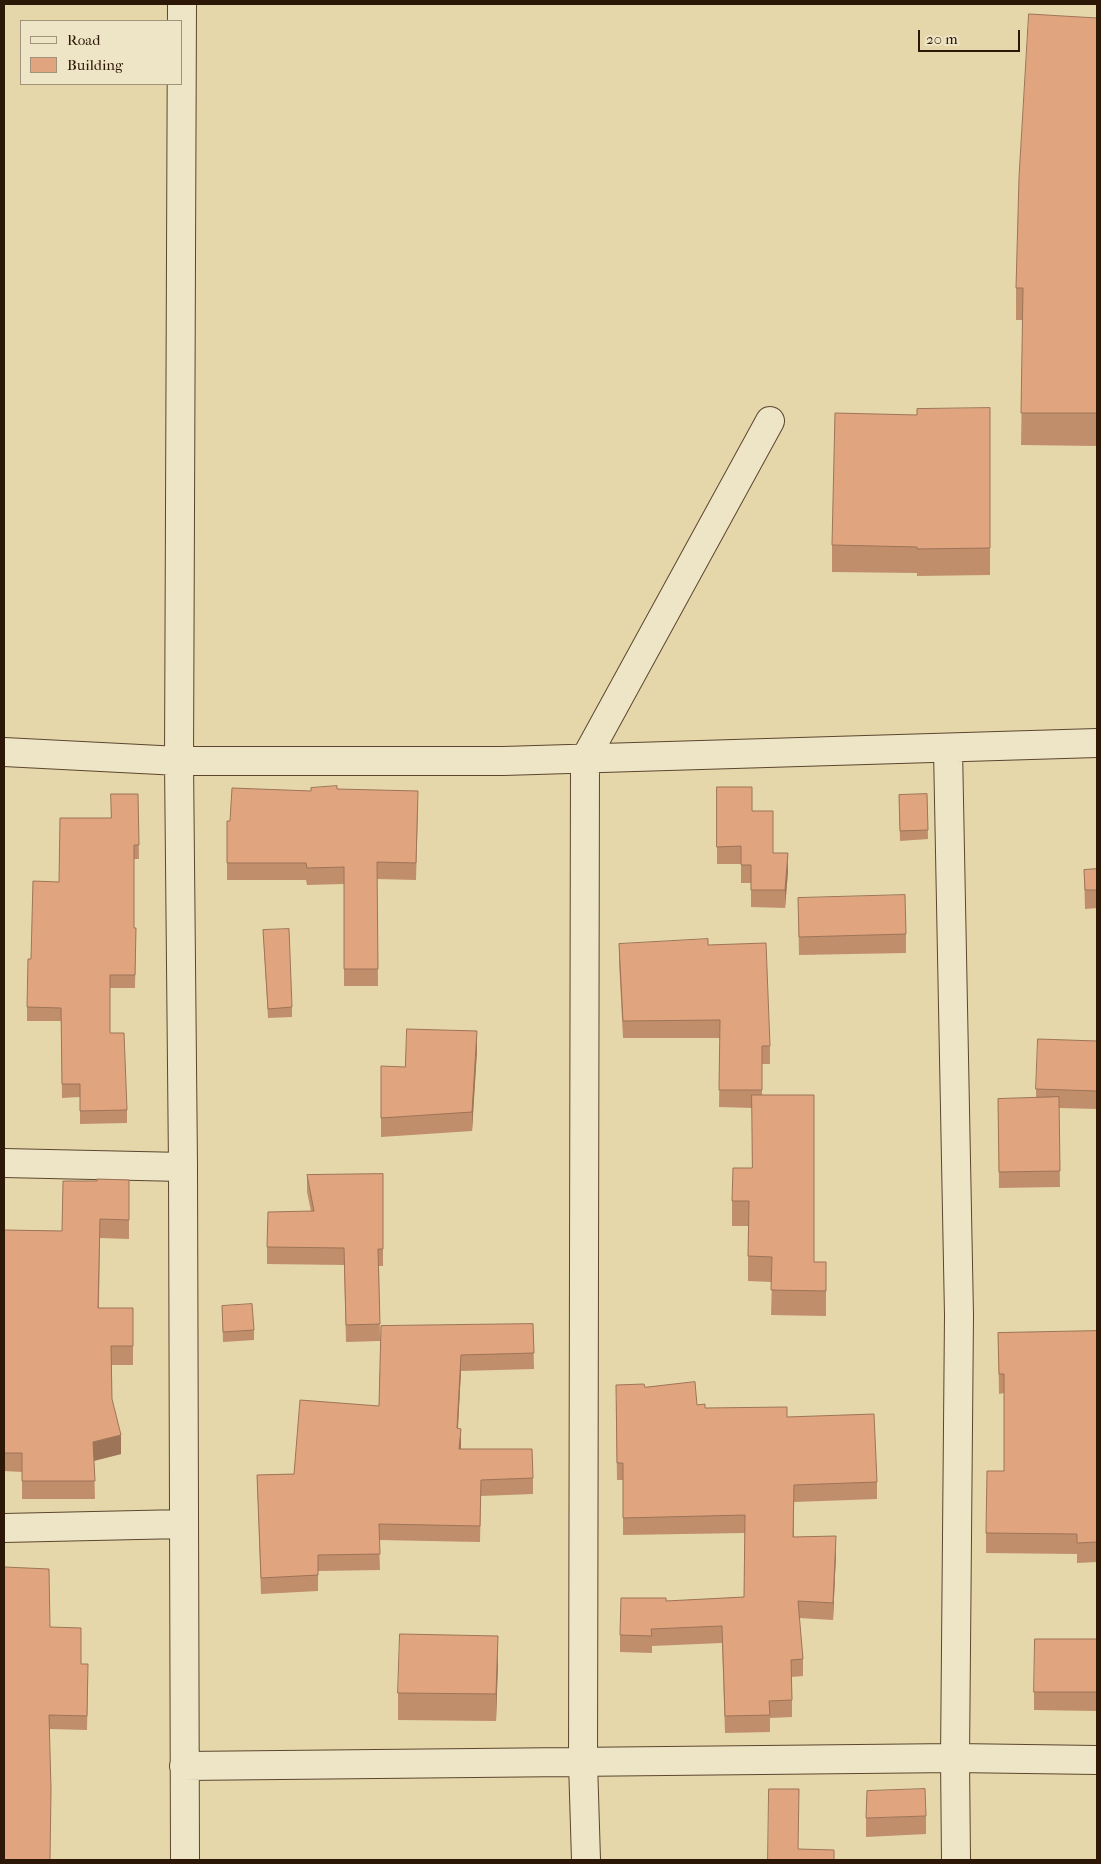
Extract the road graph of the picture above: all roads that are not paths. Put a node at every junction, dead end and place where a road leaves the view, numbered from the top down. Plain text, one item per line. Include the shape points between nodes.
1 (182, 4) edge
2 (182, 20) edge
3 (182, 85) edge
4 (770, 421) dead end
5 (1097, 743) edge
6 (948, 749) junction
7 (4, 752) edge
8 (585, 759) junction
9 (179, 761) junction
10 (4, 1163) edge
11 (183, 1166) junction
12 (183, 1524) junction
13 (4, 1528) edge
14 (955, 1758) junction
15 (1097, 1760) edge
16 (583, 1762) junction
17 (184, 1766) junction
18 (185, 1860) edge
19 (586, 1860) edge
20 (956, 1860) edge

1 - 2 street
3 - 9 street
4 - 8 street
5 - 6 street
6 - 8 street
6 - 14 street via 959,1315
7 - 9 street
8 - 9 street
8 - 16 street
9 - 11 street
10 - 11 street
11 - 12 street
12 - 13 street
12 - 17 street
14 - 15 street
14 - 16 street
14 - 20 street
16 - 17 street
16 - 19 street
17 - 18 street

